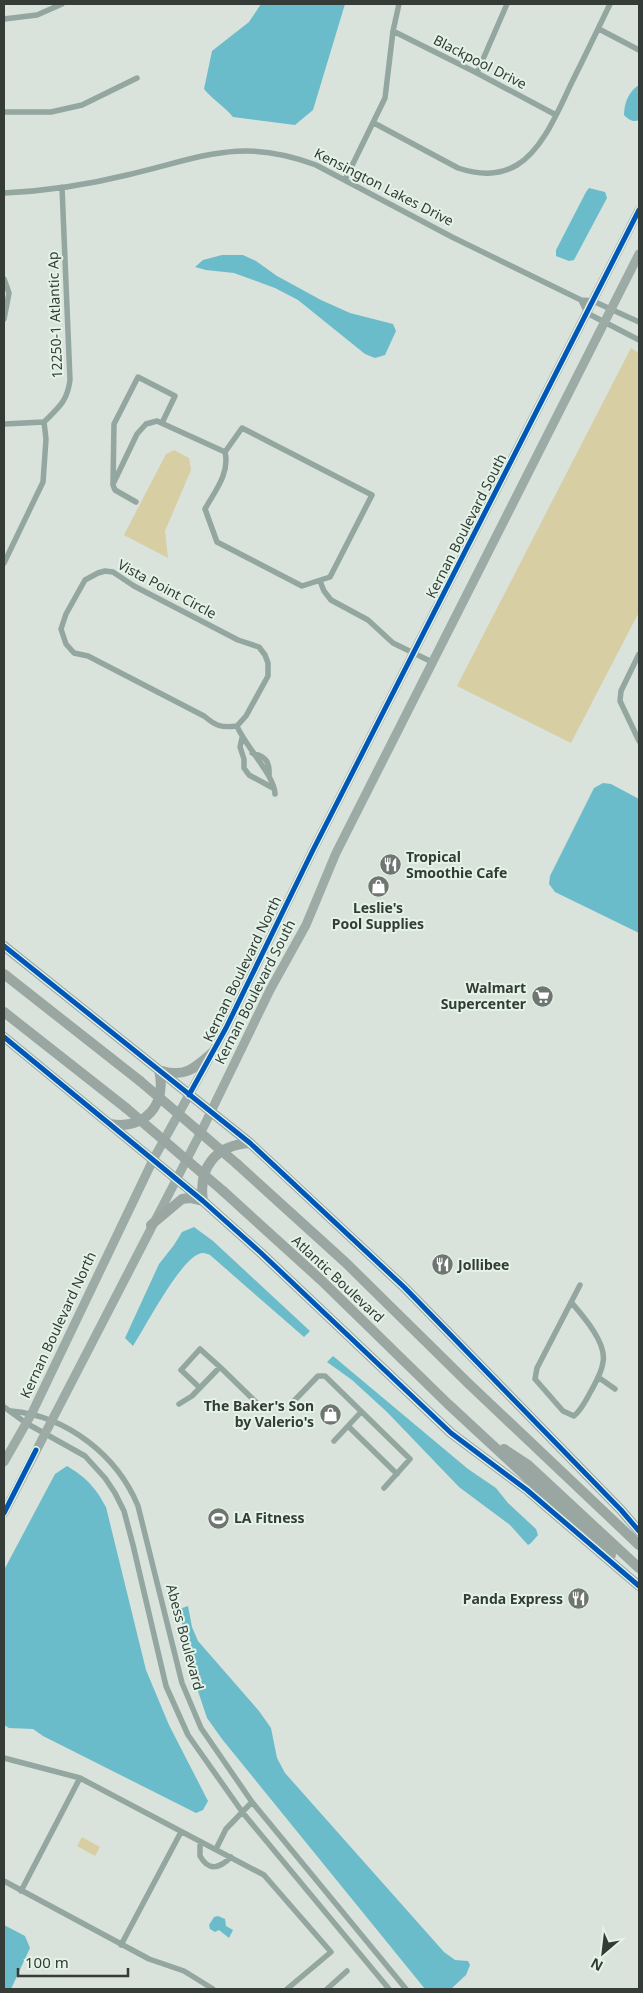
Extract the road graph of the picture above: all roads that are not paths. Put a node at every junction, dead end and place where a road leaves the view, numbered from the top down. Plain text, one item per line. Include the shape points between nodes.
1 (62, 4) edge
2 (399, 4) edge
3 (507, 4) edge
4 (610, 4) edge
5 (4, 19) edge
6 (599, 29) junction
7 (393, 31) junction
8 (639, 50) edge
9 (477, 73) junction
10 (137, 78) dead end
11 (4, 112) edge
12 (556, 115) junction
13 (374, 123) junction
14 (345, 180) junction
15 (62, 187) junction
16 (4, 194) edge
17 (639, 210) edge
18 (639, 254) edge
19 (4, 279) edge
20 (581, 300) junction
21 (593, 301) junction
22 (612, 308) junction
23 (587, 313) junction
24 (4, 319) edge
25 (605, 322) junction
26 (639, 322) edge
27 (639, 340) edge
28 (44, 422) junction
29 (162, 423) junction
30 (4, 424) edge
31 (225, 452) junction
32 (113, 485) junction
33 (136, 502) dead end
34 (4, 563) edge
35 (320, 582) junction
36 (413, 654) junction
37 (639, 654) edge
38 (432, 662) junction
39 (237, 726) junction
40 (242, 738) junction
41 (639, 741) edge
42 (312, 852) joint
43 (4, 946) edge
44 (4, 974) edge
45 (4, 1012) edge
46 (4, 1037) edge
47 (213, 1052) junction
48 (158, 1070) junction
49 (189, 1095) junction
50 (210, 1112) junction
51 (109, 1124) junction
52 (250, 1143) junction
53 (154, 1160) junction
54 (176, 1179) junction
55 (203, 1201) junction
56 (151, 1225) junction
57 (580, 1285) dead end
58 (571, 1302) junction
59 (220, 1367) junction
60 (598, 1378) junction
61 (200, 1388) junction
62 (615, 1389) dead end
63 (293, 1402) dead end
64 (179, 1404) dead end
65 (260, 1406) dead end
66 (4, 1407) edge
67 (11, 1410) junction
68 (361, 1412) junction
69 (32, 1413) junction
70 (52, 1422) junction
71 (26, 1423) junction
72 (348, 1426) junction
73 (46, 1434) junction
74 (480, 1434) junction
75 (334, 1441) dead end
76 (4, 1462) edge
77 (398, 1474) junction
78 (384, 1488) dead end
79 (4, 1513) edge
80 (639, 1531) edge
81 (639, 1545) edge
82 (639, 1568) edge
83 (639, 1582) edge
84 (639, 1586) edge
85 (4, 1758) edge
86 (80, 1778) junction
87 (252, 1802) junction
88 (243, 1812) junction
89 (181, 1832) junction
90 (200, 1842) junction
91 (216, 1849) junction
92 (231, 1857) junction
93 (4, 1882) edge
94 (21, 1891) junction
95 (121, 1944) junction
96 (347, 1971) dead end
97 (213, 1989) edge
98 (287, 1989) edge
99 (328, 1989) edge
100 (389, 1989) edge
101 (406, 1989) edge

1 - 5 street via 37,14
2 - 7 street
3 - 9 street
4 - 6 street
6 - 8 street
6 - 12 street
7 - 9 street, Blackpool Drive
7 - 13 street via 385,98
9 - 12 street, Blackpool Drive
10 - 11 street via 82,105 51,112
12 - 13 street via 526,158 510,168 484,174 458,168
13 - 14 street
14 - 15 street, Kensington Lakes Drive via 292,156 240,150
14 - 20 street, Kensington Lakes Drive
15 - 16 street, Kensington Lakes Drive
15 - 28 street, 12250-1 Atlantic Ap via 70,380 65,399
17 - 21 main road, Kernan Boulevard South
18 - 22 main road, Kernan Boulevard South
19 - 24 street via 9,293
20 - 21 street, Kensington Lakes Drive
20 - 23 street
21 - 22 street, Kensington Lakes Drive
21 - 23 main road, Kernan Boulevard South
22 - 25 main road, Kernan Boulevard South
22 - 26 street, Kensington Lakes Drive
23 - 25 street
23 - 36 main road, Kernan Boulevard South
25 - 27 street
25 - 38 main road, Kernan Boulevard South
28 - 30 street
28 - 34 street via 43,482
29 - 31 street
29 - 32 street via 146,424 137,434
29 - 32 street via 174,396 138,377 114,424
31 - 35 street via 225,473 205,509 217,542 302,586
31 - 35 street via 242,428 372,495 333,574
32 - 33 street via 115,490
35 - 36 street via 331,600 368,620 393,643
36 - 38 street
36 - 42 main road, Kernan Boulevard South
37 - 41 street via 621,691 620,701
38 - 50 main road, Kernan Boulevard South via 336,853 306,925
39 - 39 street, Vista Point Circle via 268,676 268,663 259,647 238,640 113,572 106,570 85,580 62,628 66,644 74,653 88,656 204,716 214,725
39 - 40 street
40 - 40 street via 269,776 275,792 244,768 240,747
42 - 47 main road, Kernan Boulevard North
43 - 48 highway
44 - 81 highway, Atlantic Boulevard, bridge via 140,1081 237,1164 345,1262
45 - 74 highway, Atlantic Boulevard, bridge via 126,1108 223,1191 321,1280
46 - 51 highway
47 - 48 highway via 183,1073
47 - 49 main road, Kernan Boulevard North
48 - 49 highway
48 - 51 highway via 161,1092 151,1112 132,1124
49 - 50 highway
49 - 53 main road, Kernan Boulevard North
50 - 52 highway
50 - 54 main road, Kernan Boulevard South
51 - 53 highway
52 - 55 highway via 229,1147 212,1160 202,1179
52 - 80 highway via 404,1287
53 - 54 highway
53 - 69 main road, Kernan Boulevard North
54 - 55 highway
54 - 56 main road
55 - 56 highway via 182,1199
55 - 84 highway via 429,1414 527,1490
56 - 70 main road
57 - 58 street
58 - 60 street via 588,1321 601,1347 604,1361
58 - 60 street via 537,1368 535,1379 563,1411 574,1416
59 - 61 street
59 - 61 street via 200,1349 181,1370
59 - 65 street
60 - 62 street
61 - 64 street
63 - 68 street via 318,1376 325,1376
66 - 67 street, Abess Boulevard
67 - 69 street, Abess Boulevard
67 - 71 street, Abess Boulevard
68 - 72 street
68 - 77 street via 410,1460
69 - 70 street, Abess Boulevard
69 - 71 main road, Kernan Boulevard North
70 - 73 main road
70 - 87 street, Abess Boulevard via 78,1434 97,1448 134,1494 182,1683 201,1728
71 - 73 street, Abess Boulevard
71 - 76 main road, Kernan Boulevard North
72 - 75 street
72 - 77 street
73 - 79 main road
73 - 88 street, Abess Boulevard via 95,1466 124,1510 166,1686 188,1735
74 - 82 highway via 528,1465
74 - 83 highway, Atlantic Boulevard
77 - 78 street
85 - 86 street
86 - 89 street
86 - 94 street
87 - 88 street
87 - 101 street, Abess Boulevard
88 - 91 street via 226,1829
88 - 100 street, Abess Boulevard
89 - 90 street
89 - 95 street
90 - 91 street
90 - 92 street via 200,1856 208,1866 222,1866
91 - 92 street
92 - 98 street via 264,1875 331,1952
93 - 94 street
94 - 95 street
95 - 97 street via 149,1959 184,1971
96 - 99 street

